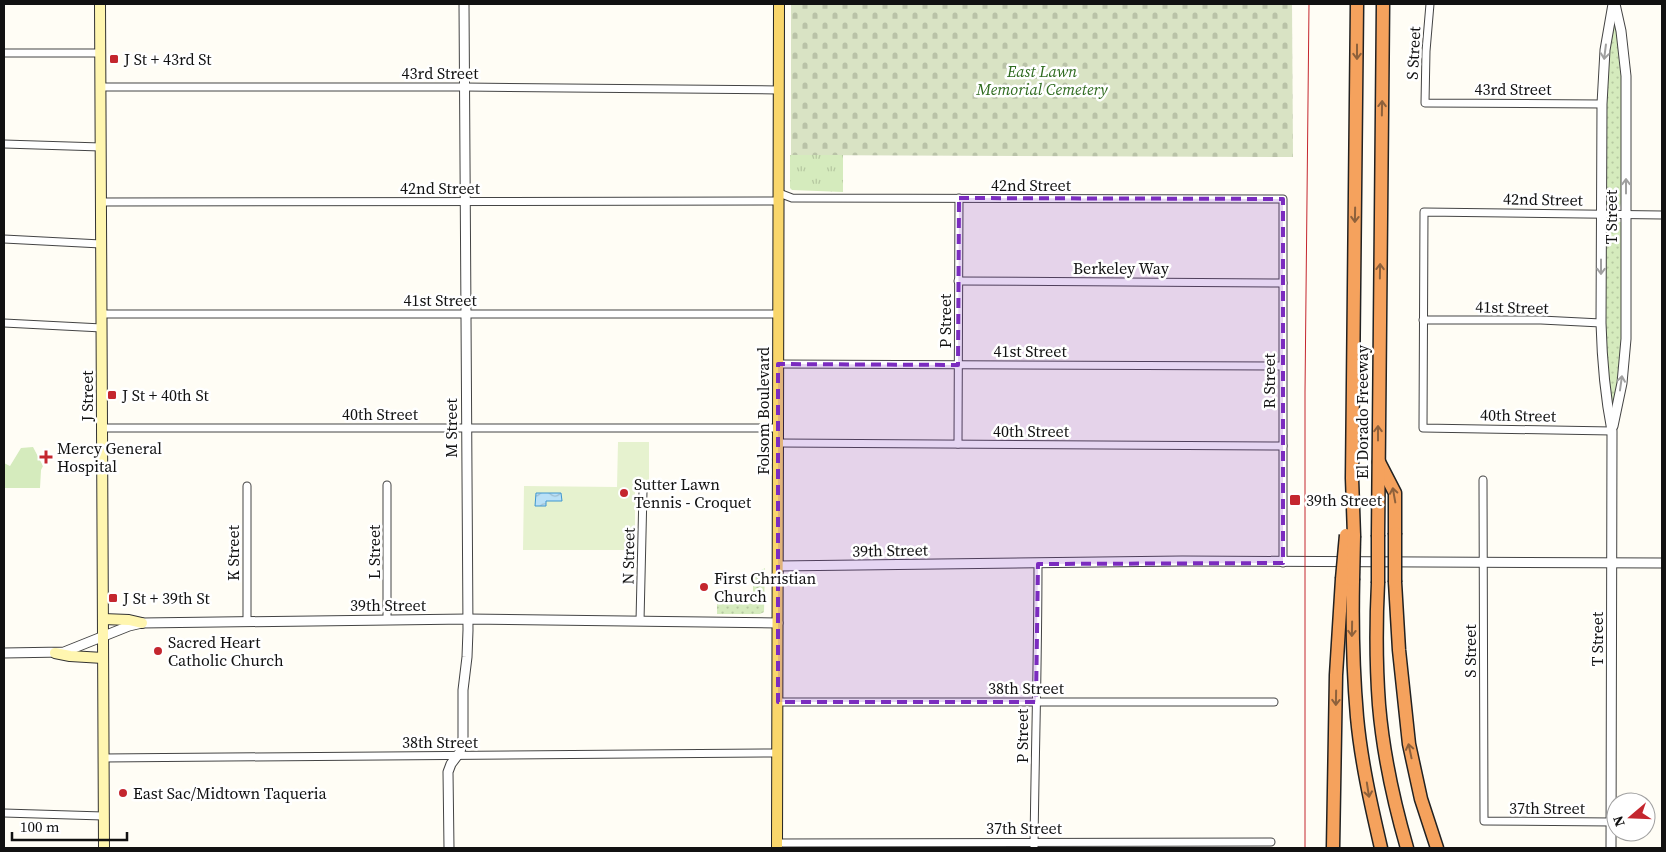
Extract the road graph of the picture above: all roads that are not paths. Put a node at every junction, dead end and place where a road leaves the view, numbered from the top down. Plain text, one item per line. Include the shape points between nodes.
1 (100, 4) edge
2 (464, 4) edge
3 (779, 4) edge
4 (1357, 4) edge
5 (1383, 4) edge
6 (1430, 4) edge
7 (1614, 4) edge
8 (4, 53) edge
9 (100, 53) junction
10 (101, 87) junction
11 (464, 87) junction
12 (778, 90) junction
13 (1425, 103) joint
14 (1602, 104) junction
15 (4, 144) edge
16 (101, 147) junction
17 (779, 197) junction
18 (959, 198) junction
19 (1283, 199) joint
20 (464, 201) junction
21 (101, 202) junction
22 (1602, 214) junction
23 (1626, 214) junction
24 (1662, 215) edge
25 (4, 239) edge
26 (101, 244) junction
27 (958, 281) junction
28 (1283, 283) junction
29 (102, 314) junction
30 (465, 314) junction
31 (779, 314) junction
32 (1423, 320) junction
33 (4, 323) edge
34 (1601, 323) junction
35 (102, 328) junction
36 (778, 364) junction
37 (958, 365) junction
38 (1282, 366) junction
39 (102, 428) junction
40 (466, 428) junction
41 (779, 428) junction
42 (1612, 431) junction
43 (779, 443) junction
44 (958, 444) junction
45 (1283, 446) junction
46 (1378, 461) junction
47 (1484, 480) dead end
48 (388, 485) dead end
49 (247, 486) dead end
50 (643, 491) dead end
51 (1484, 562) junction
52 (1283, 563) junction
53 (1612, 563) junction
54 (1662, 563) edge
55 (1038, 564) junction
56 (778, 566) junction
57 (1348, 580) junction
58 (103, 619) junction
59 (387, 620) junction
60 (468, 620) junction
61 (247, 621) junction
62 (640, 621) junction
63 (142, 622) junction
64 (778, 623) junction
65 (103, 636) junction
66 (4, 653) edge
67 (55, 653) junction
68 (103, 658) junction
69 (778, 702) junction
70 (1036, 702) junction
71 (1274, 702) dead end
72 (778, 753) junction
73 (457, 756) junction
74 (103, 758) junction
75 (1611, 792) edge
76 (4, 813) edge
77 (104, 816) junction
78 (1484, 821) joint
79 (1606, 822) edge
80 (1271, 842) dead end
81 (1034, 845) edge
82 (777, 846) edge
83 (104, 848) edge
84 (449, 848) edge
85 (1333, 848) edge
86 (1381, 848) edge
87 (1407, 848) edge
88 (1436, 848) edge

1 - 9 main road, J Street
2 - 11 street, M Street
3 - 12 main road, Folsom Boulevard
4 -> 57 highway, El Dorado Freeway, bridge
46 -> 5 highway, El Dorado Freeway
6 - 13 street, S Street
7 -> 14 street, T Street via 1605,50
23 -> 7 street, T Street via 1626,76
8 - 9 street
9 - 10 main road, J Street
10 - 11 street, 43rd Street
10 - 16 main road, J Street
11 - 12 street, 43rd Street
11 - 20 street, M Street
12 - 17 main road, Folsom Boulevard
13 - 14 street, 43rd Street
14 - 22 street, T Street
15 - 16 street
16 - 21 main road, J Street
17 - 18 street, 42nd Street
17 - 20 street, 42nd Street
17 - 31 main road, Folsom Boulevard
18 - 19 street, 42nd Street
18 - 27 street, P Street
19 - 28 street, R Street
20 - 21 street, 42nd Street
20 - 30 street, M Street
21 - 26 main road, J Street
22 - 23 street, 42nd Street
22 - 32 street, 42nd Street via 1424,212
22 -> 34 street, T Street
23 - 24 street, 42nd Street
42 -> 23 street, T Street via 1624,361
25 - 26 street
26 - 29 main road, J Street
27 - 28 street, Berkeley Way
27 - 37 street, P Street
28 - 38 street, R Street
29 - 30 street, 41st Street
29 - 35 main road, J Street
30 - 31 street, 41st Street
30 - 40 street, M Street
31 - 36 main road, Folsom Boulevard
32 - 34 street, 41st Street
32 - 42 street, 40th Street via 1423,428
33 - 35 street
34 - 42 street, T Street via 1604,379
35 - 39 main road, J Street
36 - 37 street, 41st Street
36 - 41 main road, Folsom Boulevard
37 - 38 street, 41st Street
37 - 44 street, P Street
38 - 45 street, R Street
39 - 40 street, 40th Street
39 - 58 main road, J Street
40 - 41 street, 40th Street
40 - 60 street, M Street
41 - 43 main road, Folsom Boulevard
42 - 53 street, T Street
43 - 44 street, 40th Street
43 - 56 main road, Folsom Boulevard
44 - 45 street, 40th Street
45 - 52 street, R Street
46 - 87 highway, El Dorado Freeway, bridge via 1376,633 1379,706 1394,800
88 -> 46 highway, bridge via 1409,744 1395,582 1395,493
47 - 51 street, S Street
48 - 59 street, L Street
49 - 61 street, K Street
50 - 62 street, N Street
51 - 52 street, 39th Street
51 - 53 street, 39th Street
51 - 78 street, S Street
52 - 55 street, 39th Street
53 - 54 street, 39th Street
53 - 75 street, T Street
55 - 56 street, 39th Street
55 - 70 street, P Street
56 - 64 main road, Folsom Boulevard
57 -> 85 highway via 1336,675
57 -> 86 highway via 1357,718 1369,797
58 - 63 main road
58 - 65 main road, J Street
59 - 60 street, 39th Street
59 - 61 street, 39th Street
60 - 62 street, 39th Street
60 - 73 street, M Street via 463,738
61 - 63 street, 39th Street
62 - 64 street, 39th Street
63 - 65 street, 39th Street
64 - 69 main road, Folsom Boulevard
65 - 67 street, 39th Street via 71,650
65 - 68 main road, J Street
66 - 67 street, 39th Street
67 - 68 main road
68 - 74 main road, J Street
69 - 70 street, 38th Street
69 - 72 main road, Folsom Boulevard
70 - 71 street, 38th Street
70 - 81 street, P Street
72 - 73 street, 38th Street
72 - 82 main road, Folsom Boulevard
73 - 74 street, 38th Street
73 - 84 street, M Street via 448,772
74 - 77 main road, J Street
76 - 77 street
77 - 83 main road, J Street
78 - 79 street, 37th Street
80 - 81 street, 37th Street
81 - 82 street, 37th Street

